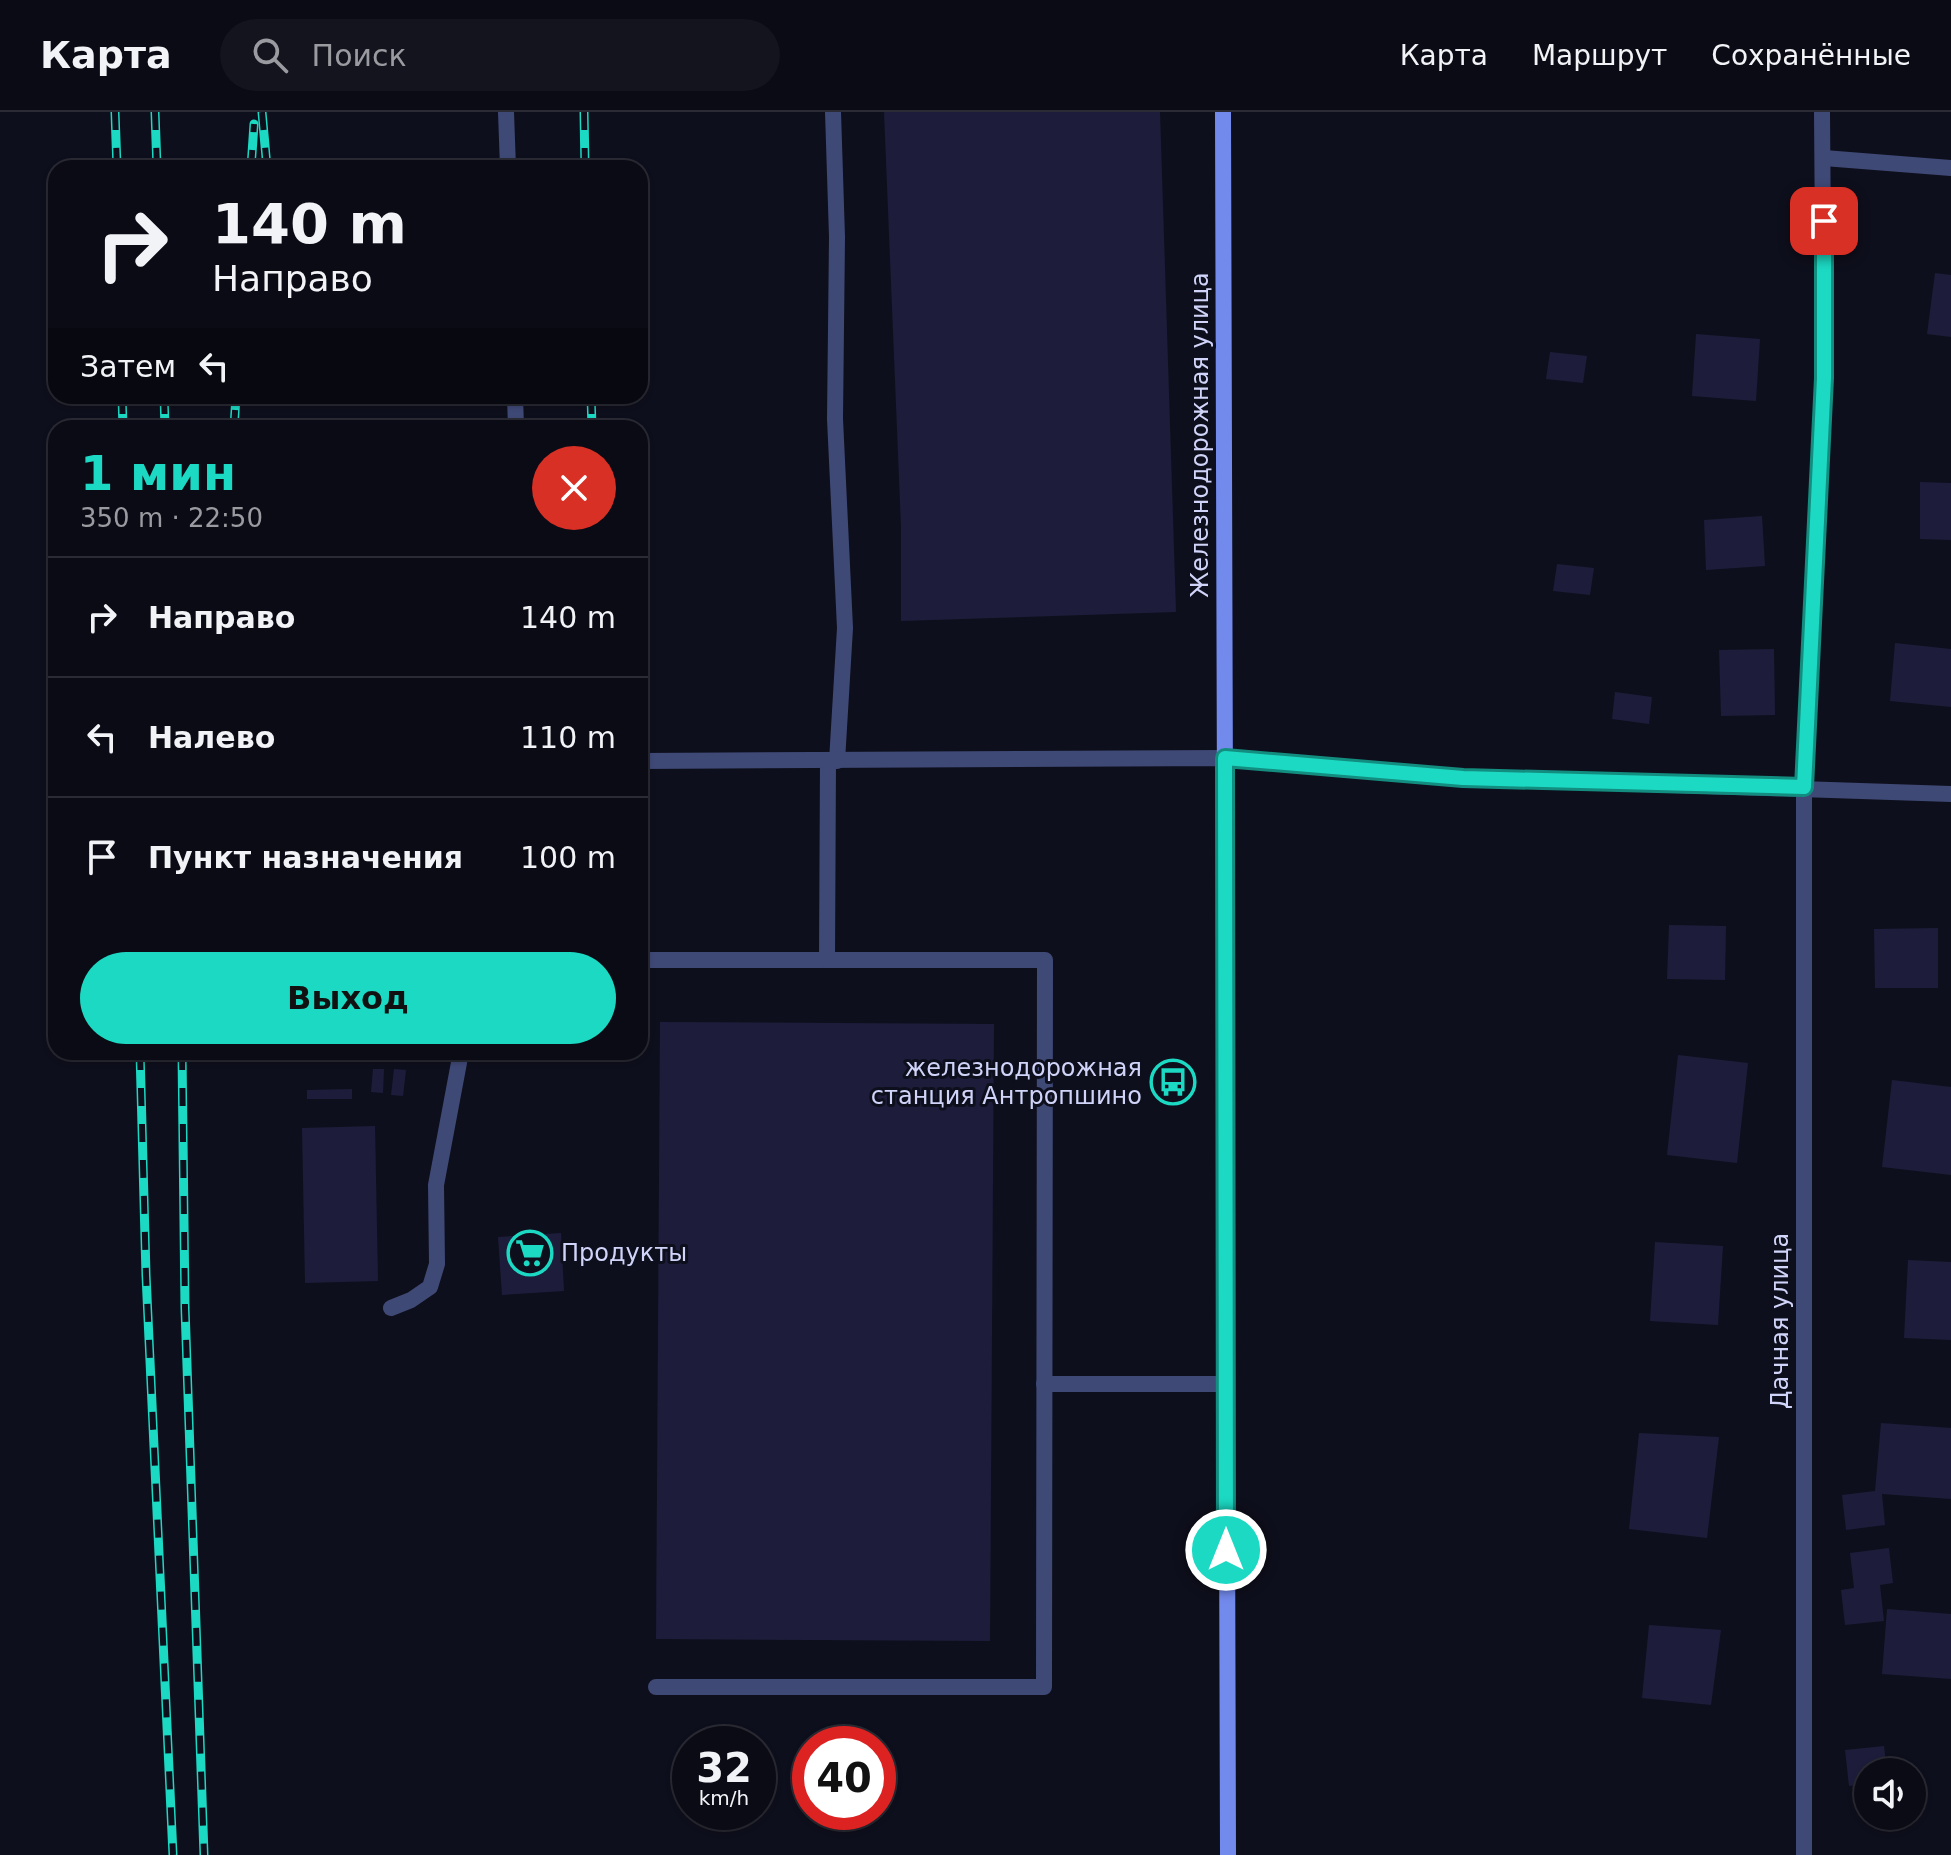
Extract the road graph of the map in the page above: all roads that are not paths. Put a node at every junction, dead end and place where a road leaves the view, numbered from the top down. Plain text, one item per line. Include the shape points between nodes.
1 (506, 112) edge
2 (833, 112) edge
3 (1223, 112) edge
4 (1822, 112) edge
5 (1824, 158) junction
6 (508, 160) edge
7 (1951, 168) edge
8 (1225, 758) junction
9 (648, 761) edge
10 (832, 761) junction
11 (1804, 787) junction
12 (1951, 794) edge
13 (650, 960) dead end
14 (827, 960) junction
15 (459, 1060) edge
16 (391, 1308) dead end
17 (1044, 1384) junction
18 (1225, 1384) junction
19 (656, 1687) dead end
20 (1228, 1855) edge
21 (1804, 1855) edge

1 - 6 street
2 - 10 street via 835,419 845,614
3 - 8 street, Железнодорожная улица
4 - 5 street
5 - 7 street
5 - 11 street, Дачная улица via 1824,378
8 - 10 street
8 - 11 street via 1463,778
8 - 18 street, Железнодорожная улица
9 - 10 street
10 - 14 street
11 - 12 street
11 - 21 street, Дачная улица
13 - 14 street
14 - 17 street via 1045,960
15 - 16 street via 436,1185 437,1264 430,1287
17 - 18 street
17 - 19 street via 1044,1687
18 - 20 street, Железнодорожная улица

